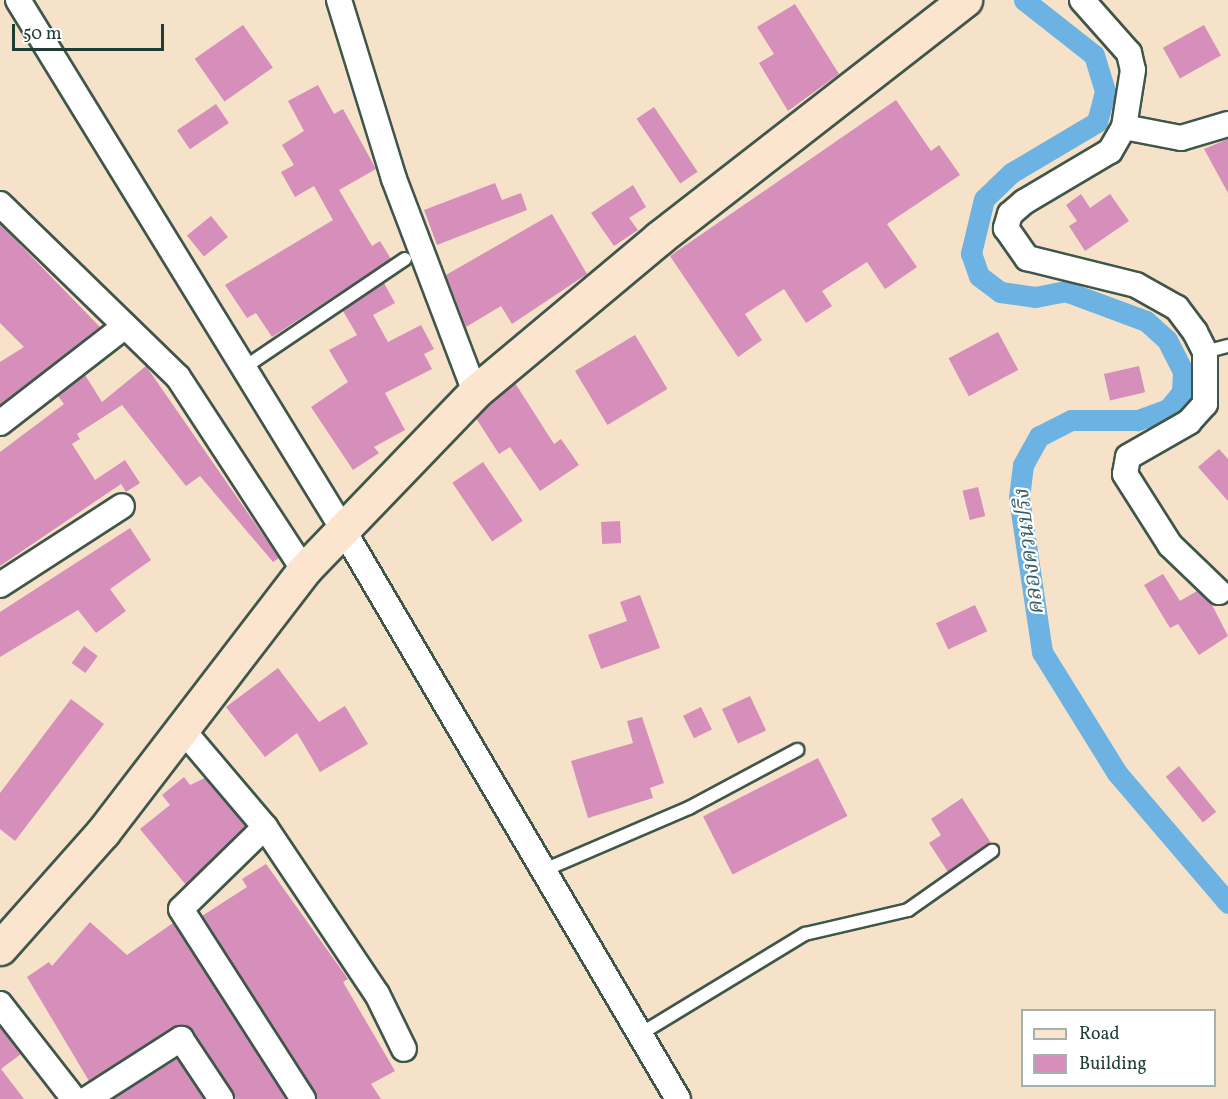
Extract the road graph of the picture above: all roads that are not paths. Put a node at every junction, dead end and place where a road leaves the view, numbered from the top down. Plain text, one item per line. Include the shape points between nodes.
1 (18, 0) edge
2 (339, 0) edge
3 (965, 0) edge
4 (1082, 0) edge
5 (1228, 124) edge
6 (1124, 127) junction
7 (0, 204) edge
8 (405, 259) dead end
9 (125, 326) junction
10 (1217, 349) edge
11 (245, 367) junction
12 (475, 392) junction
13 (0, 423) edge
14 (122, 506) dead end
15 (344, 531) junction
16 (304, 570) junction
17 (0, 585) edge
18 (1219, 592) dead end
19 (181, 728) junction
20 (797, 750) dead end
21 (264, 827) junction
22 (992, 851) dead end
23 (542, 871) junction
24 (0, 948) edge
25 (0, 1004) edge
26 (642, 1033) junction
27 (404, 1049) dead end
28 (74, 1099) edge
29 (87, 1099) edge
30 (221, 1099) edge
31 (303, 1099) edge
32 (678, 1099) edge

1 - 11 street
2 - 12 street via 394,179
3 - 12 street via 659,238
4 - 6 street via 1129,53 1133,70
5 - 6 street via 1181,138
6 - 10 street via 1110,151 1024,202 1010,214 1006,228 1027,258 1136,285 1177,308
7 - 9 street
8 - 11 lane
9 - 13 street
9 - 16 street via 178,377
10 - 18 street via 1205,404 1189,422 1128,457 1125,474 1170,545
11 - 15 street
12 - 15 street
14 - 17 street
15 - 16 street
15 - 23 street
16 - 19 street
19 - 21 street
19 - 24 street via 103,832
20 - 23 lane via 689,808
21 - 27 street via 377,994
21 - 31 street via 181,909
22 - 26 lane via 908,910 805,934
23 - 26 street
25 - 28 street
26 - 32 street
29 - 30 street via 181,1039

